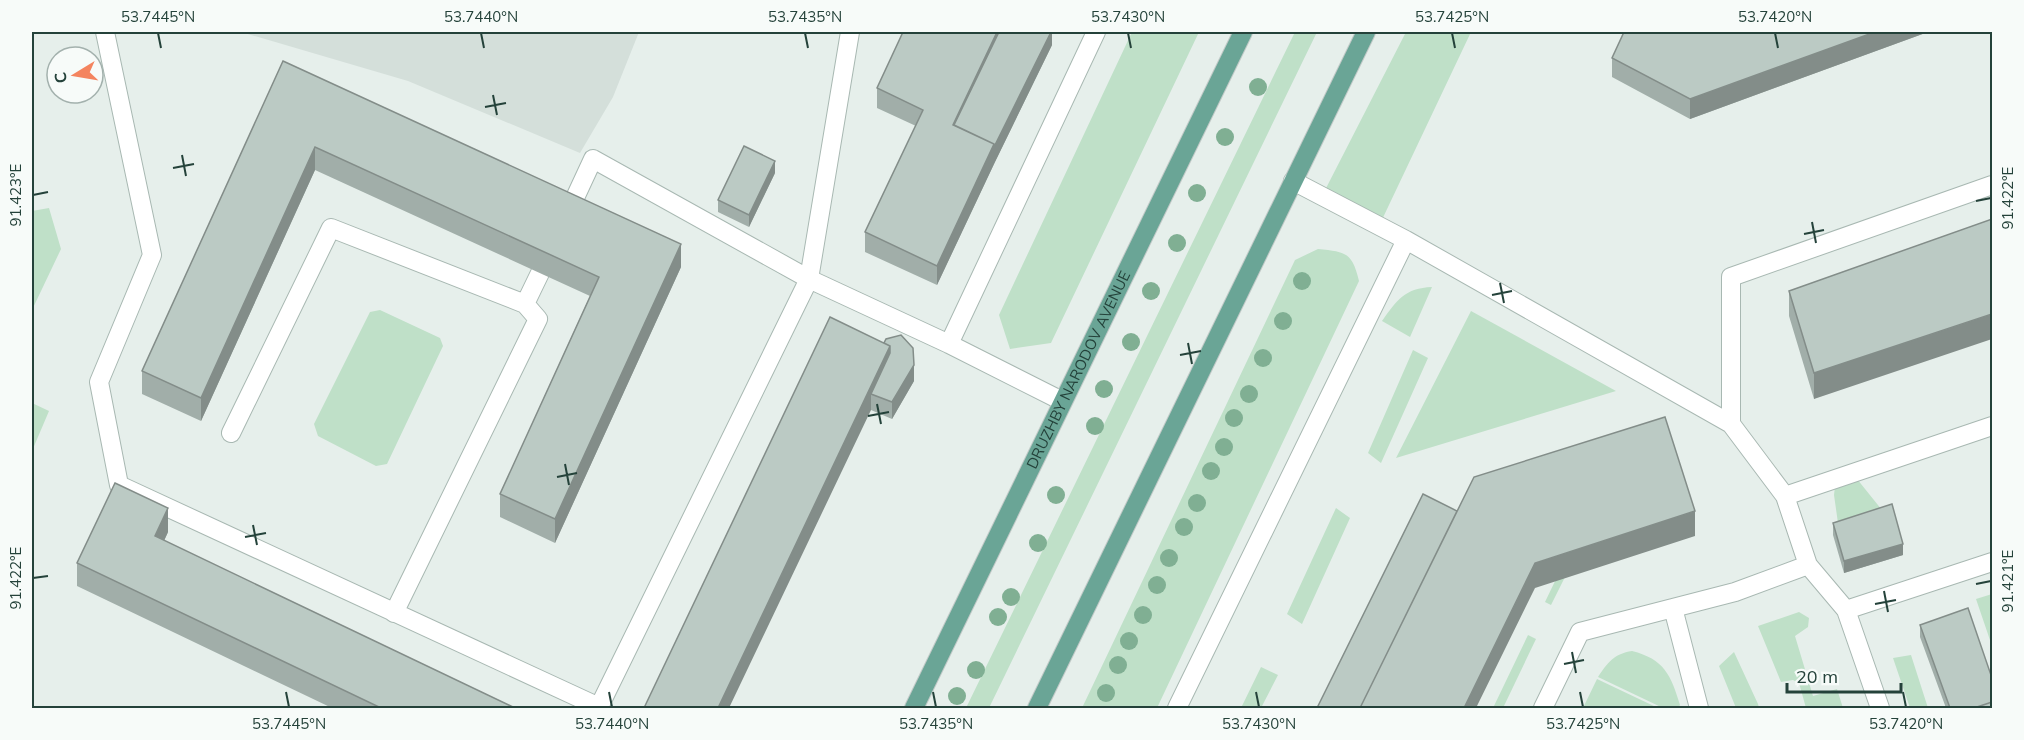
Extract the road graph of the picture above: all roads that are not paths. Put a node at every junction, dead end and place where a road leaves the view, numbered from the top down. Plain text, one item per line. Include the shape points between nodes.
1 (105, 32) edge
2 (850, 32) edge
3 (1096, 32) edge
4 (1243, 32) edge
5 (1365, 32) edge
6 (1293, 181) junction
7 (1992, 185) edge
8 (567, 215) edge
9 (1406, 240) junction
10 (540, 273) edge
11 (809, 279) junction
12 (525, 304) junction
13 (949, 344) junction
14 (1062, 401) junction
15 (1731, 424) junction
16 (1992, 426) edge
17 (231, 433) dead end
18 (1785, 496) junction
19 (1992, 562) edge
20 (1808, 565) junction
21 (1673, 608) junction
22 (1846, 610) junction
23 (394, 613) junction
24 (914, 708) edge
25 (1037, 708) edge
26 (1177, 708) edge
27 (1543, 708) edge
28 (1699, 708) edge
29 (1880, 708) edge

1 - 23 lane via 152,255 99,382 119,485
2 - 11 lane
3 - 13 lane
4 - 14 main road, DRUZHBY NARODOV AVENUE
5 - 6 main road
6 - 9 lane
6 - 25 main road
7 - 15 lane via 1731,277
8 - 11 lane via 592,159
9 - 15 lane
9 - 26 lane
10 - 12 lane
11 - 13 lane
11 - 23 lane via 599,707
12 - 17 lane via 331,228
12 - 23 lane via 538,319
13 - 14 lane
14 - 24 main road, DRUZHBY NARODOV AVENUE
15 - 18 lane
16 - 18 lane
18 - 20 lane
19 - 22 lane
20 - 21 lane via 1735,592
20 - 22 lane
21 - 27 lane via 1580,632
21 - 28 lane
22 - 29 lane

